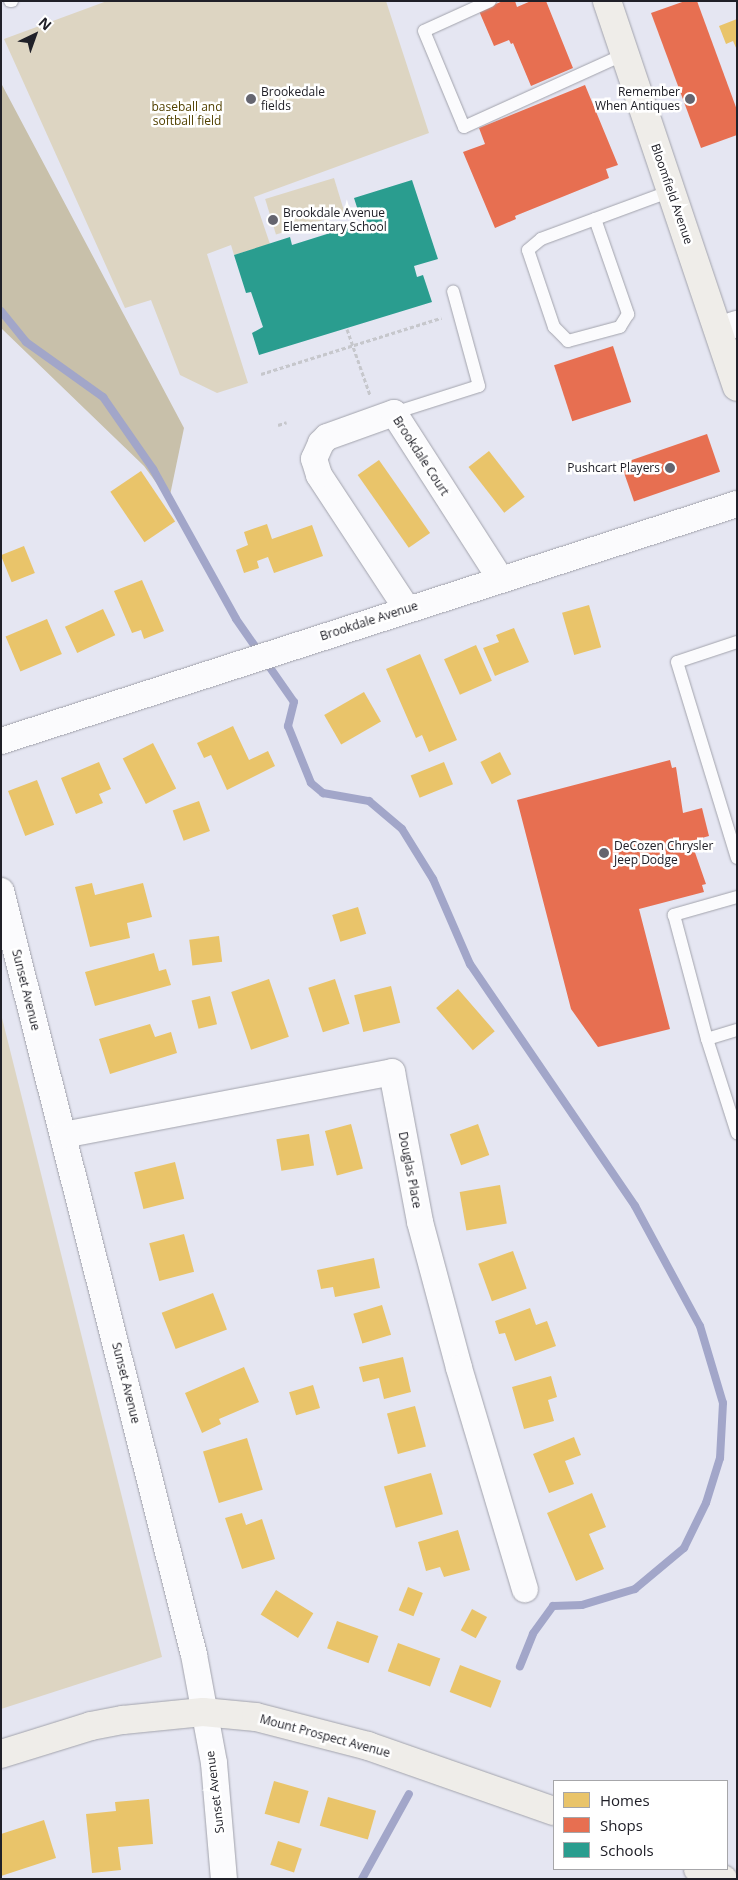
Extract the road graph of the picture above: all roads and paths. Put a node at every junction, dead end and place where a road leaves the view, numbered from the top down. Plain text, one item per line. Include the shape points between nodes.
1 (490, 1) edge
2 (608, 1) edge
3 (625, 54) junction
4 (671, 191) junction
5 (595, 219) junction
6 (453, 291) dead end
7 (441, 318) dead end
8 (727, 327) edge
9 (347, 329) dead end
10 (353, 346) junction
11 (261, 374) dead end
12 (367, 386) dead end
13 (737, 387) edge
14 (394, 413) junction
15 (287, 422) dead end
16 (278, 425) dead end
17 (737, 504) edge
18 (500, 578) junction
19 (407, 609) junction
20 (737, 642) edge
21 (1, 741) edge
22 (737, 858) edge
23 (1, 891) edge
24 (737, 897) edge
25 (737, 1030) edge
26 (707, 1039) junction
27 (737, 1133) edge
28 (63, 1135) junction
29 (525, 1589) dead end
30 (202, 1712) junction
31 (1, 1754) edge
32 (553, 1811) edge
33 (700, 1870) edge
34 (224, 1879) edge
35 (723, 1879) edge

1 - 3 lane via 424,31 464,127
2 - 3 main road, Bloomfield Avenue
3 - 4 main road, Bloomfield Avenue
4 - 5 lane
4 - 8 main road, Bloomfield Avenue
5 - 5 lane via 541,239 528,250 554,327 568,341 620,327 628,314
6 - 14 lane via 479,386
7 - 10 path
8 - 13 main road, Bloomfield Avenue
9 - 10 path
10 - 11 path
10 - 12 path
14 - 18 street, Brookdale Court
14 - 19 street, Brookdale Court via 327,437 314,459 319,475
15 - 16 path
17 - 18 street, Brookdale Avenue
18 - 19 street, Brookdale Avenue
19 - 21 street, Brookdale Avenue
20 - 22 lane via 677,662
23 - 28 street, Sunset Avenue
24 - 26 lane via 674,916
25 - 26 lane
26 - 27 lane
28 - 29 street, Douglas Place via 392,1072 420,1222 459,1368
28 - 30 street, Sunset Avenue via 194,1655
30 - 31 main road, Mount Prospect Avenue via 90,1726
30 - 32 main road, Mount Prospect Avenue via 256,1717 368,1746
30 - 34 street, Sunset Avenue via 214,1763
33 - 35 main road

